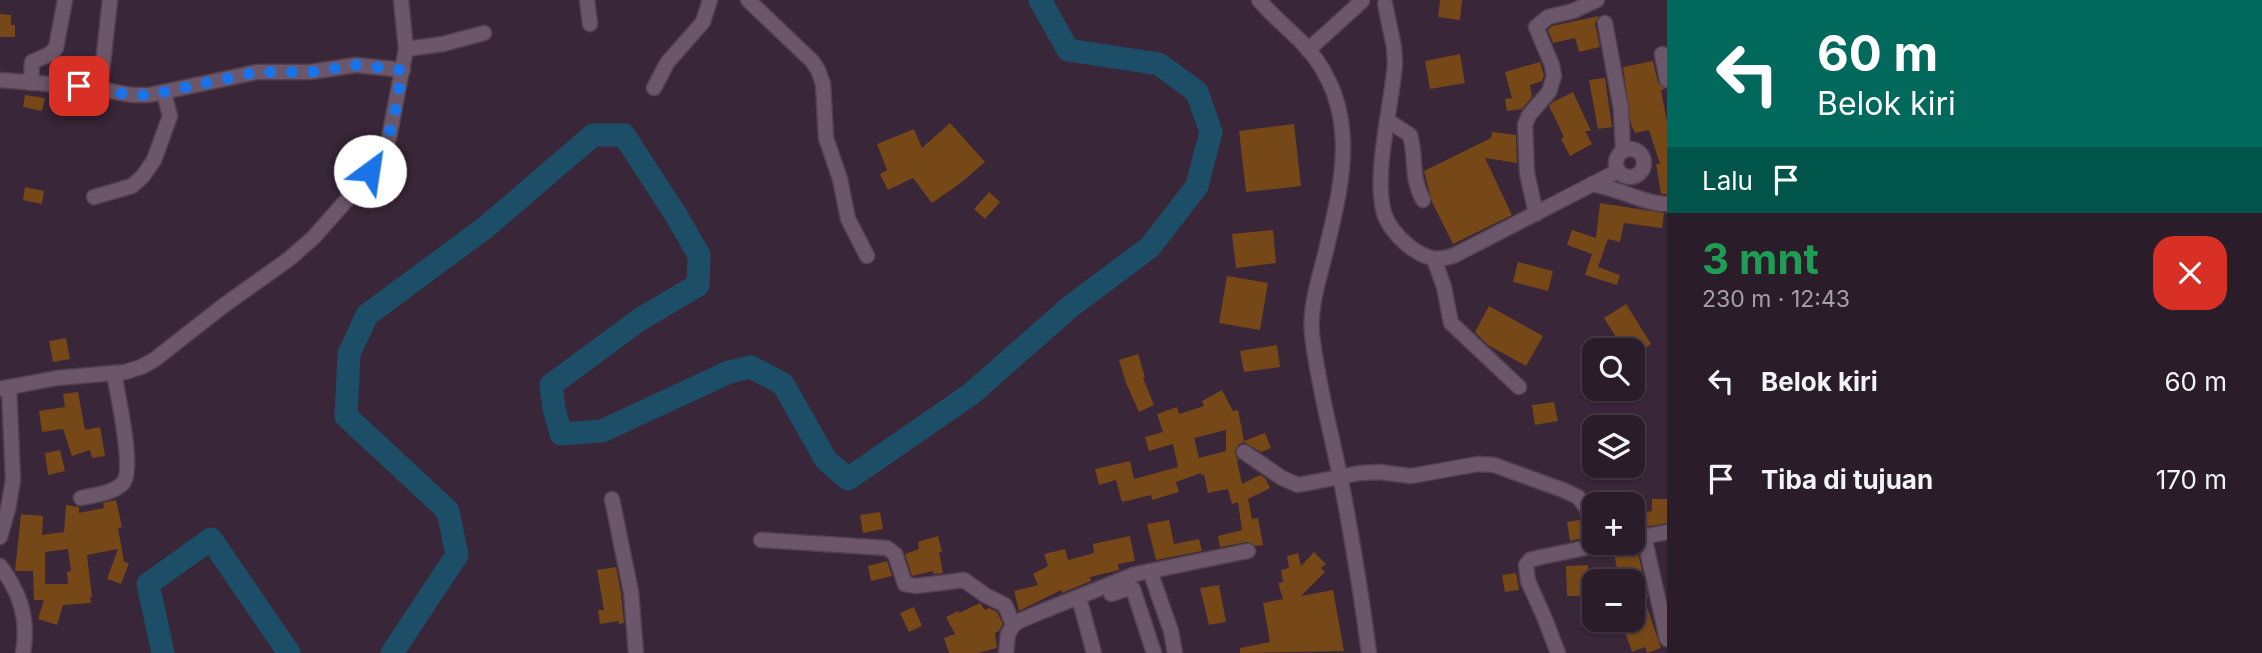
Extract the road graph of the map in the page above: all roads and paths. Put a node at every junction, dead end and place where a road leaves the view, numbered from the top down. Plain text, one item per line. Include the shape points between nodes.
1 (65, 0) edge
2 (110, 0) edge
3 (401, 0) edge
4 (587, 0) edge
5 (710, 0) edge
6 (748, 0) edge
7 (1259, 0) edge
8 (1597, 0) edge
9 (1361, 1) edge
10 (1389, 2) edge
11 (1605, 23) dead end
12 (590, 24) dead end
13 (485, 33) dead end
14 (406, 49) junction
15 (1308, 50) junction
16 (1662, 54) dead end
17 (402, 70) junction
18 (0, 80) edge
19 (1667, 80) edge
20 (30, 83) junction
21 (654, 88) dead end
22 (100, 90) junction
23 (164, 93) junction
24 (1387, 120) junction
25 (1623, 150) junction
26 (1618, 171) junction
27 (1592, 184) junction
28 (94, 197) dead end
29 (1423, 200) dead end
30 (1667, 204) edge
31 (1536, 214) junction
32 (867, 256) dead end
33 (1434, 259) junction
34 (114, 373) junction
35 (1519, 387) dead end
36 (4, 388) edge
37 (1244, 453) dead end
38 (1341, 482) junction
39 (81, 498) dead end
40 (612, 499) dead end
41 (1582, 502) edge
42 (1667, 532) edge
43 (1645, 536) edge
44 (0, 537) edge
45 (761, 540) dead end
46 (1582, 547) edge
47 (1248, 551) dead end
48 (1643, 555) edge
49 (0, 566) edge
50 (1150, 570) junction
51 (1080, 601) junction
52 (1017, 622) junction
53 (1667, 639) edge
54 (23, 653) edge
55 (636, 653) edge
56 (1006, 653) edge
57 (1094, 653) edge
58 (1154, 653) edge
59 (1175, 653) edge
60 (1369, 653) edge
61 (1558, 653) edge

1 - 20 street via 56,48 32,62
2 - 22 street
3 - 14 street
4 - 12 street
5 - 21 street via 703,22 667,63
6 - 32 street via 818,70 826,138 848,219
7 - 15 street
8 - 31 street via 1548,17 1536,27 1554,76 1549,92 1525,125 1527,173
9 - 10 street via 1373,6
9 - 15 street
10 - 24 street via 1395,56
11 - 25 street via 1621,109
13 - 14 street
14 - 17 street
15 - 38 street via 1332,90 1343,131 1340,182 1312,324
16 - 19 street
17 - 23 street via 356,65 310,72 257,72
17 - 34 street via 392,129 383,152 313,238 154,360
18 - 20 street
20 - 22 street
22 - 23 street
23 - 28 street via 170,116 154,160 132,186
24 - 29 street via 1410,135 1415,183
24 - 33 street via 1382,186 1385,215 1406,244
25 - 26 street via 1616,157
25 - 26 street via 1641,154 1643,168 1631,177
26 - 27 street
27 - 30 street
27 - 31 street
31 - 33 street via 1464,251
33 - 35 street via 1451,323
34 - 36 street
34 - 39 street via 127,477 114,489
36 - 44 street via 13,480
37 - 38 street via 1298,485
38 - 41 street via 1371,472 1411,476 1494,465
38 - 60 street
40 - 55 street via 631,592
42 - 43 street
45 - 52 street via 887,548 895,554 905,584 964,580 1002,603 1012,622
46 - 61 street via 1541,556 1525,565
47 - 50 street
48 - 53 street
49 - 54 street via 22,605
50 - 51 street
50 - 59 street
51 - 52 street
51 - 57 street
51 - 58 street via 1132,588
52 - 56 street via 1008,634

